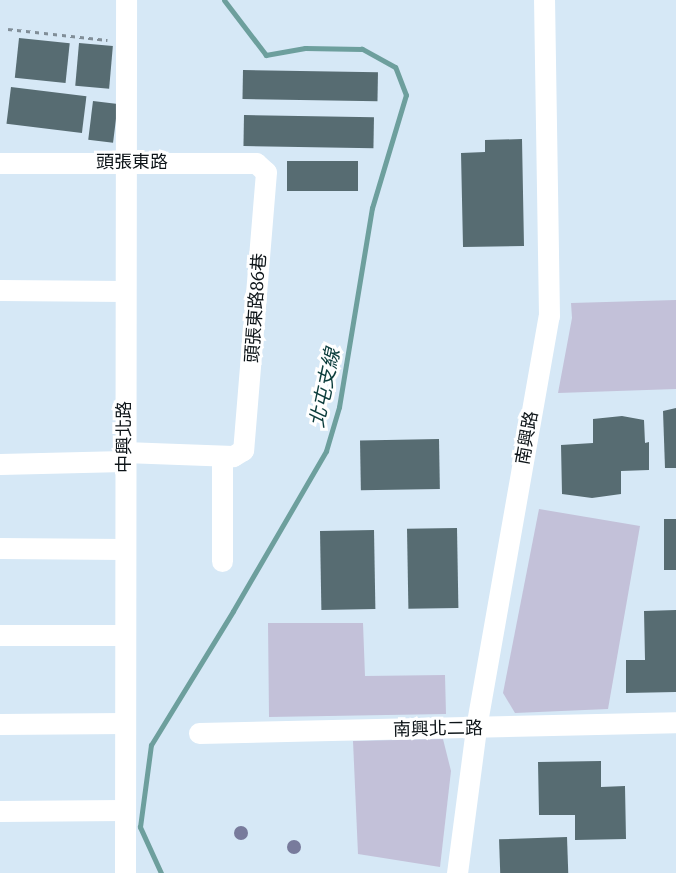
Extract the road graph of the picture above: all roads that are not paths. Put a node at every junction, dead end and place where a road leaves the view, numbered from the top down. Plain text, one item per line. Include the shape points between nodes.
1 (126, 0) edge
2 (544, 0) edge
3 (125, 161) junction
4 (0, 163) edge
5 (263, 167) joint
6 (0, 290) edge
7 (124, 291) junction
8 (124, 456) junction
9 (222, 456) junction
10 (0, 464) edge
11 (0, 548) edge
12 (124, 549) junction
13 (222, 561) dead end
14 (0, 635) edge
15 (124, 635) junction
16 (676, 722) edge
17 (124, 723) junction
18 (0, 724) edge
19 (476, 729) junction
20 (199, 733) dead end
21 (124, 810) junction
22 (0, 811) edge
23 (125, 873) edge
24 (457, 873) edge

1 - 3 street, 中興北路
2 - 19 street, 南興路 via 549,316
3 - 4 street, 頭張東路
3 - 5 street, 頭張東路 via 256,163
3 - 7 street, 中興北路
5 - 9 street, 頭張東路86巷 via 266,184 243,450 233,456
6 - 7 street
7 - 8 street, 中興北路
8 - 9 street
8 - 10 street
8 - 12 street, 中興北路
9 - 13 street
11 - 12 street
12 - 15 street, 中興北路
14 - 15 street
15 - 17 street, 中興北路
16 - 19 street, 南興北二路
17 - 18 street
17 - 21 street, 中興北路
19 - 20 street, 南興北二路
19 - 24 street, 南興路
21 - 22 street
21 - 23 street, 中興北路

